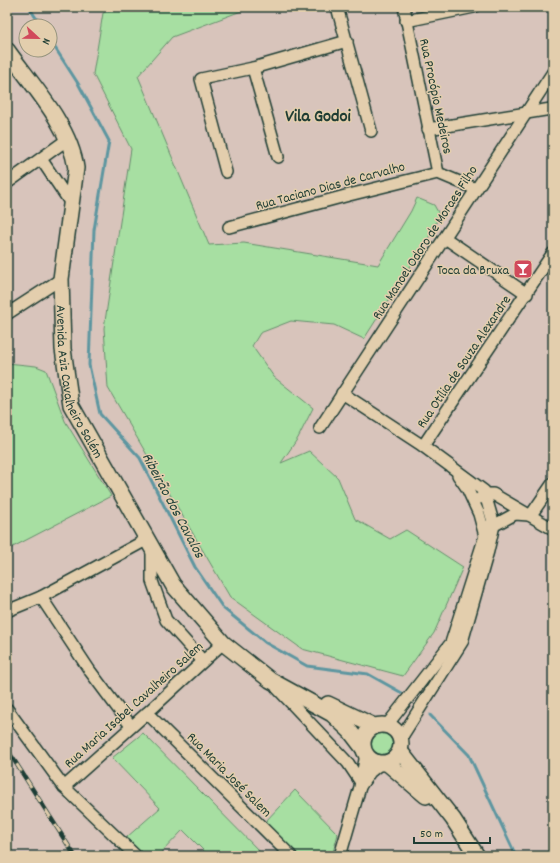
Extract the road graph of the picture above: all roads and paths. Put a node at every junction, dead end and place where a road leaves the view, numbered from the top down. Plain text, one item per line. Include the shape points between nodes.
1 (337, 7) edge
2 (404, 7) edge
3 (474, 7) edge
4 (406, 21) junction
5 (347, 41) junction
6 (7, 51) edge
7 (253, 68) junction
8 (553, 72) edge
9 (544, 86) junction
10 (552, 110) edge
11 (527, 113) junction
12 (428, 129) junction
13 (372, 131) dead end
14 (68, 140) junction
15 (278, 157) dead end
16 (41, 159) junction
17 (226, 172) dead end
18 (438, 173) junction
19 (7, 183) edge
20 (476, 188) junction
21 (70, 202) junction
22 (229, 227) dead end
23 (445, 238) junction
24 (553, 253) edge
25 (61, 279) junction
26 (527, 294) junction
27 (7, 314) edge
28 (342, 393) junction
29 (320, 428) dead end
30 (423, 446) junction
31 (452, 466) junction
32 (553, 483) edge
33 (486, 494) junction
34 (531, 515) junction
35 (483, 517) junction
36 (553, 529) edge
37 (149, 545) junction
38 (41, 597) junction
39 (7, 611) edge
40 (223, 643) junction
41 (203, 661) junction
42 (267, 677) junction
43 (7, 709) edge
44 (147, 713) junction
45 (131, 726) junction
46 (380, 726) junction
47 (401, 744) junction
48 (364, 751) junction
49 (384, 763) junction
50 (360, 784) junction
51 (64, 787) junction
52 (453, 819) junction
53 (136, 856) edge
54 (291, 856) edge
55 (340, 856) edge
56 (477, 856) edge

1 - 5 street
2 - 4 street, Rua Procópio Medeiros
3 - 4 street
4 - 12 street, Rua Procópio Medeiros
5 - 7 street
5 - 13 street
6 - 14 main road, Avenida Aziz Cavalheiro Salém via 30,79
7 - 15 street
7 - 17 street via 201,79
8 - 9 street, Rua Manoel Odoro de Moraes Filho
9 - 10 street via 543,101
9 - 11 street, Rua Manoel Odoro de Moraes Filho
10 - 11 street
11 - 12 street
11 - 20 street, Rua Manoel Odoro de Moraes Filho
12 - 18 street, Rua Procópio Medeiros
14 - 16 street
14 - 21 main road, Avenida Aziz Cavalheiro Salém via 74,153 76,168
16 - 19 street
16 - 21 street
18 - 20 street, Rua Procópio Medeiros
18 - 22 street, Rua Taciano Dias de Carvalho
20 - 23 street, Rua Manoel Odoro de Moraes Filho
21 - 25 main road, Avenida Aziz Cavalheiro Salém
23 - 26 street
23 - 28 street, Rua Manoel Odoro de Moraes Filho
24 - 26 street, Rua Otília de Souza Alexandre
25 - 27 street
25 - 37 main road, Avenida Aziz Cavalheiro Salém via 63,349 71,405
26 - 30 street, Rua Otília de Souza Alexandre
28 - 29 street, Rua Manoel Odoro de Moraes Filho
28 - 30 street
30 - 31 street
31 - 33 street
31 - 35 street
32 - 34 street
33 - 34 street via 494,494
33 - 35 street via 480,498
33 - 35 street via 491,513
34 - 35 street
34 - 36 street
35 - 46 street via 485,536 450,643
35 - 47 street via 488,551 462,642
37 - 38 street
37 - 40 main road, Avenida Aziz Cavalheiro Salém via 173,585
37 - 41 street via 152,581 166,620
38 - 39 street
38 - 45 street
40 - 41 street, Rua Maria Isabel Cavalheiro Salem
40 - 42 main road, Avenida Aziz Cavalheiro Salém
41 - 44 street, Rua Maria Isabel Cavalheiro Salem
42 - 46 main road, Avenida Aziz Cavalheiro Salém
42 - 48 main road, Avenida Aziz Cavalheiro Salém via 332,714 350,731
42 - 50 street via 348,763
43 - 51 street
44 - 45 street, Rua Maria Isabel Cavalheiro Salem
44 - 54 street, Rua Maria José Salem
45 - 51 street, Rua Maria Isabel Cavalheiro Salem
46 - 47 main road via 398,732
46 - 48 main road via 368,730 364,736
47 - 49 main road via 392,760
47 - 52 main road
48 - 49 main road via 370,759
48 - 50 street
49 - 50 street via 370,772
49 - 52 main road
50 - 55 street
51 - 53 street
52 - 56 main road

